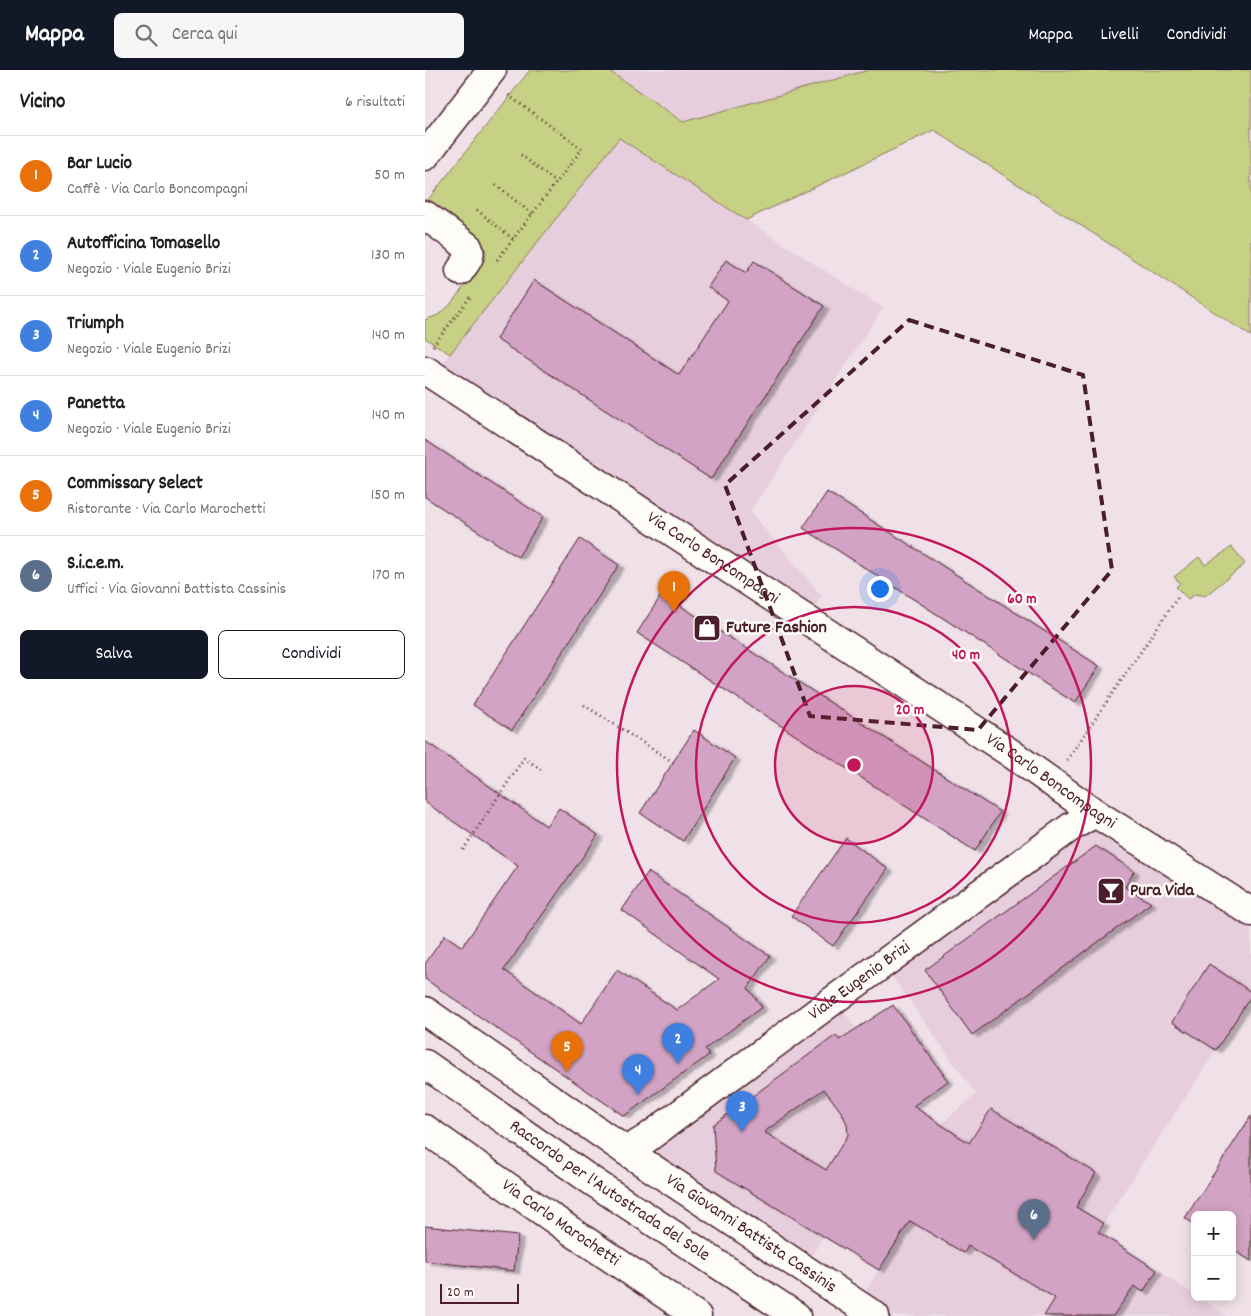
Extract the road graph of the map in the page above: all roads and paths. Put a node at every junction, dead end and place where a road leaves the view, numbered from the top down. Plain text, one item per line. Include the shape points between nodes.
1 (492, 70) edge
2 (506, 94) dead end
3 (521, 155) dead end
4 (425, 156) edge
5 (556, 182) junction
6 (496, 185) dead end
7 (477, 210) dead end
8 (532, 214) junction
9 (425, 215) edge
10 (513, 239) junction
11 (496, 262) dead end
12 (466, 282) joint
13 (428, 359) edge
14 (1178, 597) dead end
15 (584, 705) dead end
16 (673, 762) dead end
17 (1065, 762) dead end
18 (542, 770) dead end
19 (1095, 813) junction
20 (463, 850) dead end
21 (1251, 912) edge
22 (425, 1011) edge
23 (425, 1064) edge
24 (425, 1129) edge
25 (626, 1151) junction
26 (697, 1316) edge
27 (796, 1316) edge
28 (875, 1316) edge

1 - 4 main road
2 - 5 path via 582,149
3 - 5 path
5 - 8 path
6 - 8 path
7 - 10 path
8 - 10 path
9 - 12 main road via 467,246 470,256
10 - 11 path
12 - 13 path
13 - 19 main road, Via Carlo Boncompagni
14 - 17 path
15 - 16 path
18 - 20 path via 524,758
19 - 21 main road, Via Carlo Boncompagni
19 - 25 main road, Viale Eugenio Brizi
22 - 25 main road
23 - 27 main road, Raccordo per l'Autostrada del Sole via 589,1179
24 - 26 main road, Via Carlo Marochetti
25 - 28 main road, Via Giovanni Battista Cassinis

